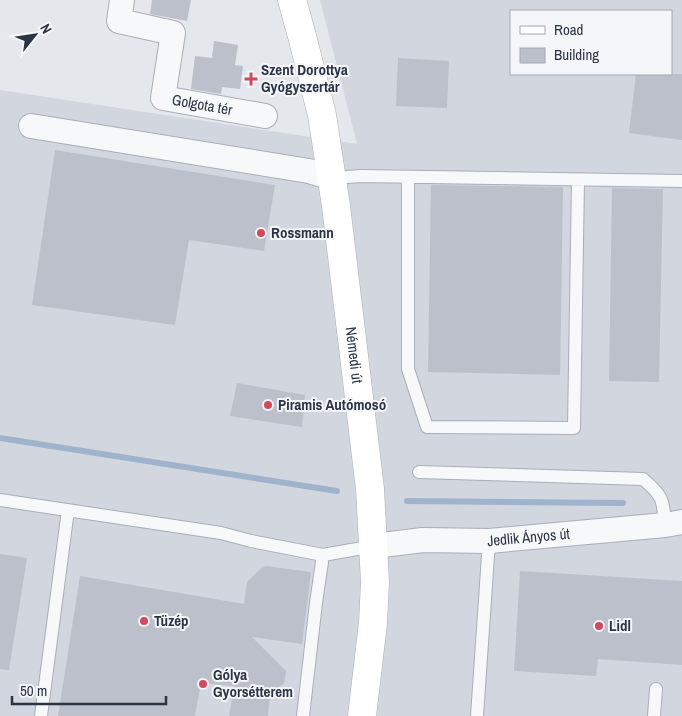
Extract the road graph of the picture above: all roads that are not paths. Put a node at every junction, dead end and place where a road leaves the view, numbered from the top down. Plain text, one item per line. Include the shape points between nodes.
1 (122, 0) edge
2 (292, 0) edge
3 (265, 116) dead end
4 (31, 126) dead end
5 (408, 177) junction
6 (332, 178) junction
7 (578, 180) junction
8 (682, 181) edge
9 (419, 472) dead end
10 (0, 500) edge
11 (68, 510) junction
12 (674, 523) edge
13 (489, 541) junction
14 (374, 546) junction
15 (323, 555) junction
16 (656, 689) dead end
17 (41, 716) edge
18 (303, 716) edge
19 (362, 716) edge
20 (477, 716) edge
21 (654, 716) edge

1 - 3 street, Golgota tér via 119,21 174,34 163,98
2 - 6 main road, Némedi út via 322,116
4 - 6 street
5 - 6 lane
5 - 7 lane
5 - 7 lane via 408,368 428,427 574,428
6 - 14 main road, Némedi út
7 - 8 lane
9 - 12 lane via 643,478 656,490
10 - 11 lane
11 - 15 lane via 221,533
11 - 17 lane
12 - 13 street, Jedlik Ányos út
13 - 14 street, Jedlik Ányos út via 423,540
13 - 20 lane
14 - 15 lane
14 - 19 main road, Némedi út via 373,623
15 - 18 lane
16 - 21 lane

